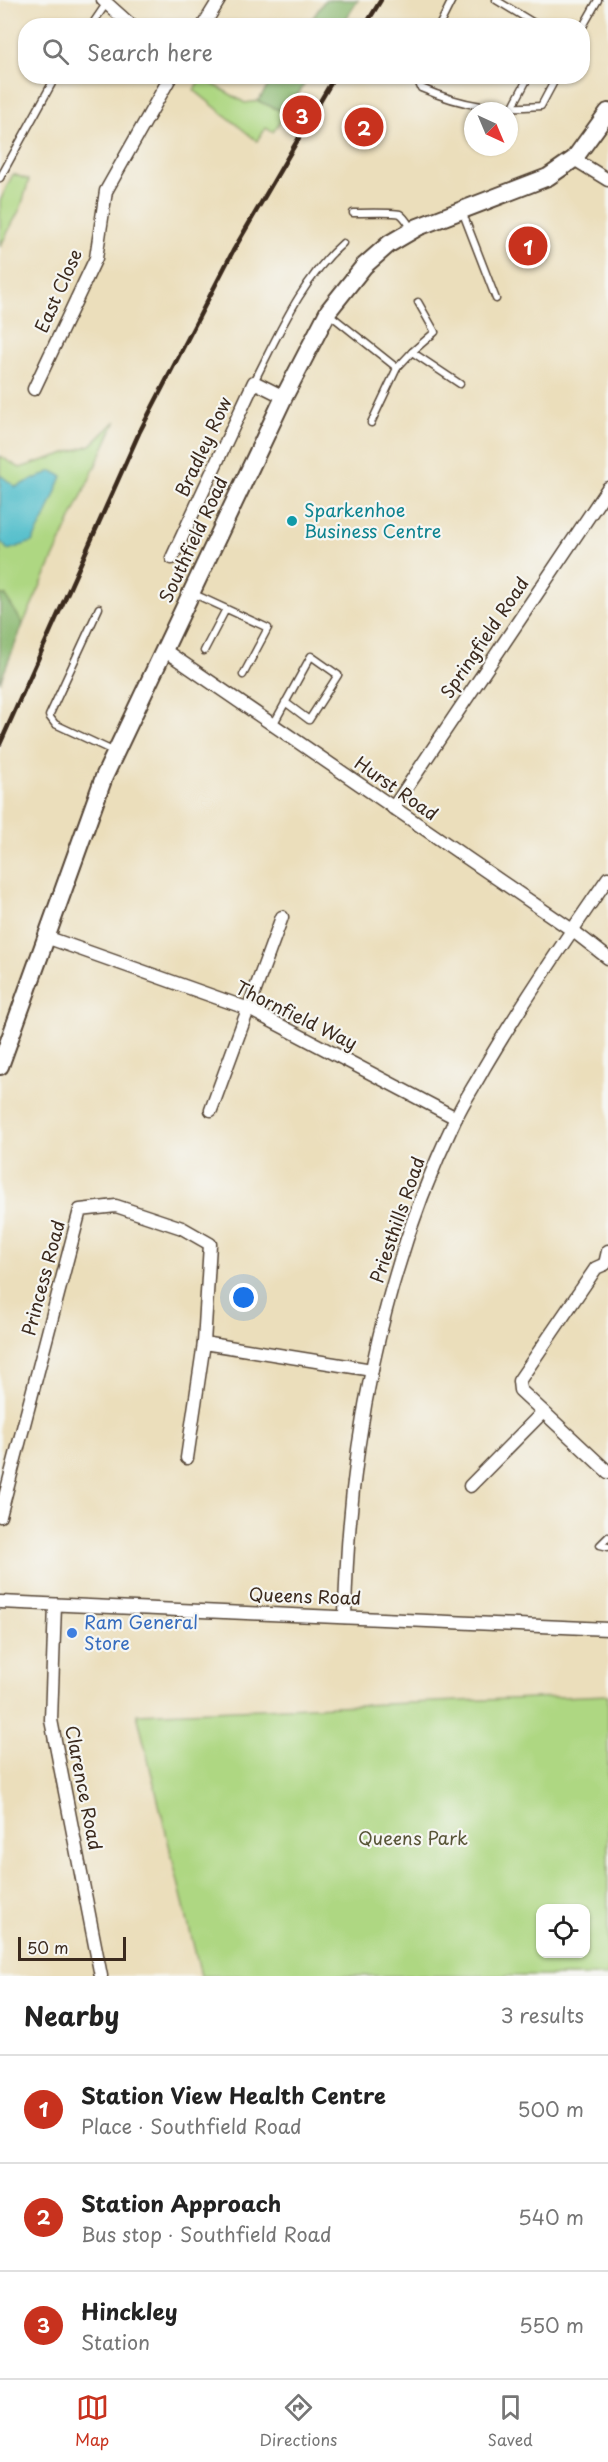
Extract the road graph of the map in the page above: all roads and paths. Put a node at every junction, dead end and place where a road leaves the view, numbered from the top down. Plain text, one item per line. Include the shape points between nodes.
1 (219, 0) edge
2 (452, 0) edge
3 (496, 0) edge
4 (597, 0) edge
5 (106, 1) edge
6 (96, 18) edge
7 (124, 18) edge
8 (208, 18) edge
9 (443, 18) edge
10 (525, 18) edge
11 (587, 18) edge
12 (53, 84) edge
13 (166, 84) edge
14 (419, 84) edge
15 (525, 84) edge
16 (553, 84) edge
17 (464, 102) edge
18 (515, 102) edge
19 (518, 108) edge
20 (608, 112) edge
21 (574, 159) junction
22 (0, 178) edge
23 (608, 180) edge
24 (462, 211) junction
25 (353, 213) dead end
26 (412, 230) junction
27 (344, 243) dead end
28 (496, 299) dead end
29 (418, 302) dead end
30 (328, 313) junction
31 (412, 352) junction
32 (397, 368) junction
33 (254, 382) junction
34 (460, 384) dead end
35 (34, 390) dead end
36 (284, 397) junction
37 (371, 423) dead end
38 (608, 488) edge
39 (172, 558) dead end
40 (191, 593) junction
41 (99, 608) dead end
42 (226, 609) junction
43 (164, 650) junction
44 (204, 651) dead end
45 (243, 675) dead end
46 (285, 702) junction
47 (273, 725) junction
48 (116, 752) junction
49 (393, 808) junction
50 (608, 878) edge
51 (282, 917) dead end
52 (572, 930) junction
53 (46, 937) junction
54 (608, 958) edge
55 (249, 1010) junction
56 (0, 1066) edge
57 (211, 1110) dead end
58 (456, 1118) junction
59 (608, 1251) edge
60 (607, 1267) edge
61 (204, 1343) junction
62 (372, 1370) junction
63 (542, 1413) junction
64 (187, 1458) dead end
65 (608, 1472) edge
66 (470, 1486) dead end
67 (0, 1516) edge
68 (608, 1537) edge
69 (608, 1547) edge
70 (0, 1602) edge
71 (55, 1605) junction
72 (345, 1617) junction
73 (608, 1629) edge
74 (101, 1976) edge

1 - 8 street
2 - 9 lane
3 - 10 lane
4 - 11 lane
5 - 6 lane
5 - 7 street
12 - 22 lane
13 - 35 street, East Close via 106,191 96,258
14 - 17 lane via 442,97
15 - 18 lane
16 - 19 lane via 541,106
20 - 21 main road, Southfield Road
21 - 23 street
21 - 24 main road, Southfield Road via 548,177
24 - 26 main road, Southfield Road
24 - 28 lane
25 - 26 lane via 401,214
26 - 30 main road, Southfield Road via 364,266
27 - 33 lane via 314,275
29 - 31 lane via 435,332
30 - 32 lane
30 - 36 main road, Southfield Road
31 - 32 lane
31 - 34 lane
32 - 37 lane
33 - 36 street, Bradley Row
33 - 39 street, Bradley Row
36 - 40 main road, Southfield Road
38 - 49 street, Springfield Road
40 - 42 lane
40 - 43 main road, Southfield Road
41 - 48 lane via 49,716 55,724
42 - 44 lane
42 - 45 lane via 268,628
43 - 47 street, Hurst Road
43 - 48 main road, Southfield Road
46 - 46 lane via 310,656 338,675 309,720
46 - 47 lane
47 - 49 street, Hurst Road
48 - 53 main road, Southfield Road
49 - 52 street, Hurst Road
50 - 52 street, Priesthills Road
51 - 55 street
52 - 54 street, Hurst Road
52 - 58 street, Priesthills Road via 508,1027
53 - 55 street, Thornfield Way
53 - 56 main road, Southfield Road
55 - 57 street
55 - 58 street, Thornfield Way
58 - 62 street, Priesthills Road via 412,1227
59 - 60 street
60 - 63 street via 596,1268 519,1381 520,1390
61 - 62 street
61 - 64 street, Princess Road
61 - 67 street, Princess Road via 210,1244 182,1228 116,1206 80,1210
62 - 72 street, Priesthills Road via 351,1494
63 - 65 street
63 - 66 street
68 - 69 lane via 600,1545
70 - 71 street, Queens Road
71 - 72 street, Queens Road
71 - 74 street, Clarence Road via 51,1720
72 - 73 street, Queens Road

